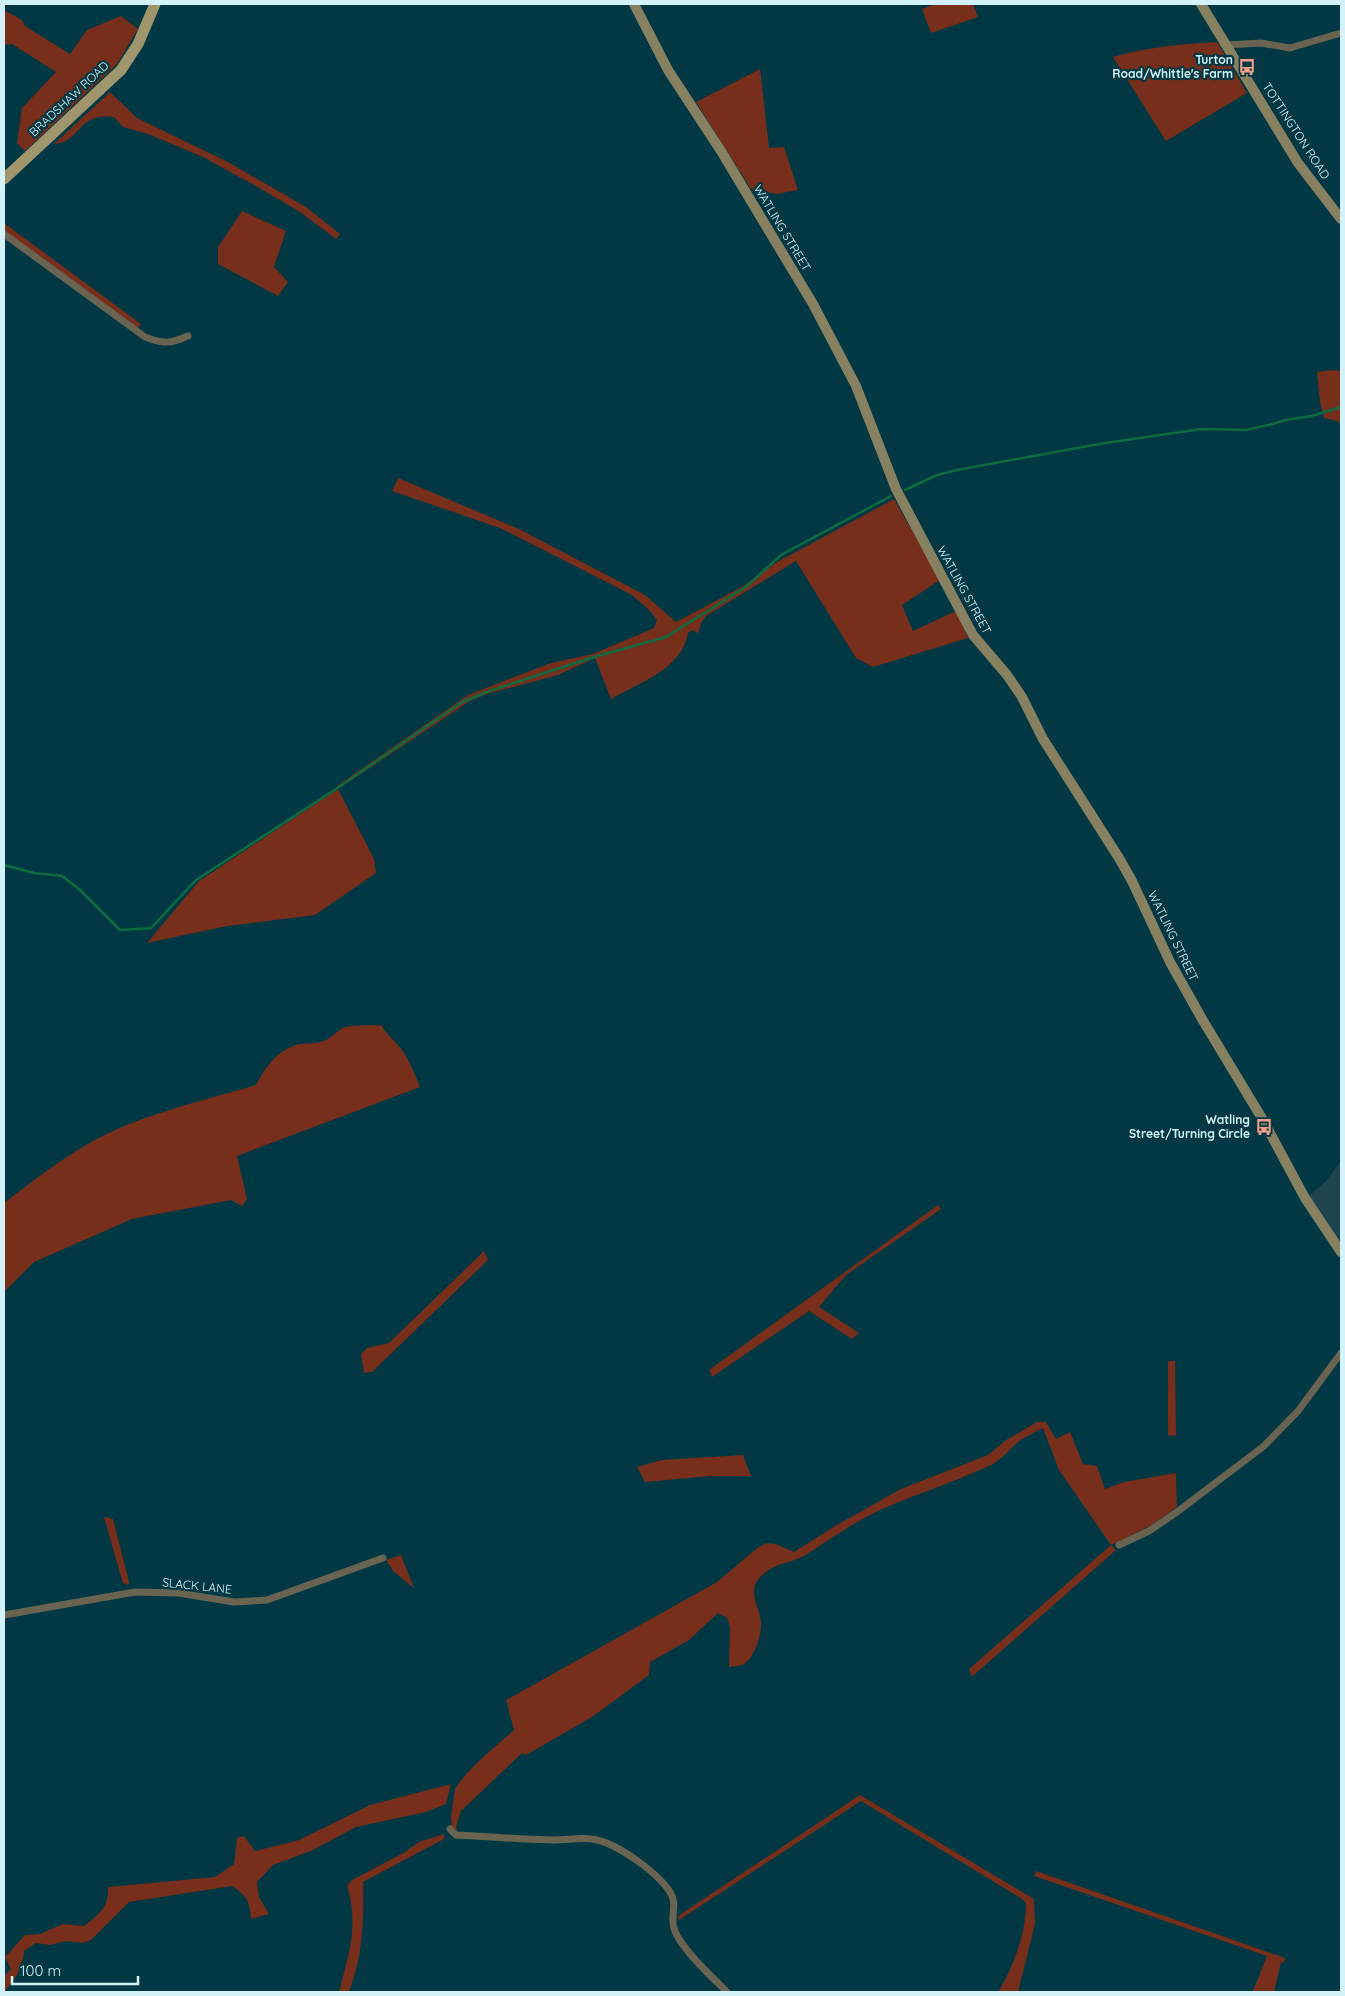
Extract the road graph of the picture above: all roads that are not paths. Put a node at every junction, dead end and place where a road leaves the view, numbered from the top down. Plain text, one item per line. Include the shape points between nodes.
1 (155, 4) edge
2 (634, 4) edge
3 (1201, 4) edge
4 (1341, 33) edge
5 (1227, 45) junction
6 (4, 179) edge
7 (1341, 219) edge
8 (4, 234) edge
9 (188, 336) dead end
10 (1341, 1252) edge
11 (1341, 1353) edge
12 (1119, 1545) dead end
13 (383, 1558) dead end
14 (4, 1615) edge
15 (450, 1829) dead end
16 (727, 1992) edge

1 - 6 main road, BRADSHAW ROAD via 138,44 121,70
2 - 10 street, WATLING STREET via 668,70 818,312 856,386 896,489 970,628 1022,697 1042,740 1119,858 1202,1019 1263,1120 1304,1198
3 - 5 street, TOTTINGTON ROAD
4 - 5 street via 1290,48 1261,43
5 - 7 street, TOTTINGTON ROAD via 1298,163
8 - 9 street via 145,336 159,342 173,342
11 - 12 street via 1298,1411 1264,1446 1150,1531
13 - 14 street, SLACK LANE via 268,1600 234,1602 178,1593 135,1592
15 - 16 street via 456,1835 554,1840 587,1838 632,1856 670,1892 674,1900 672,1922 677,1937

